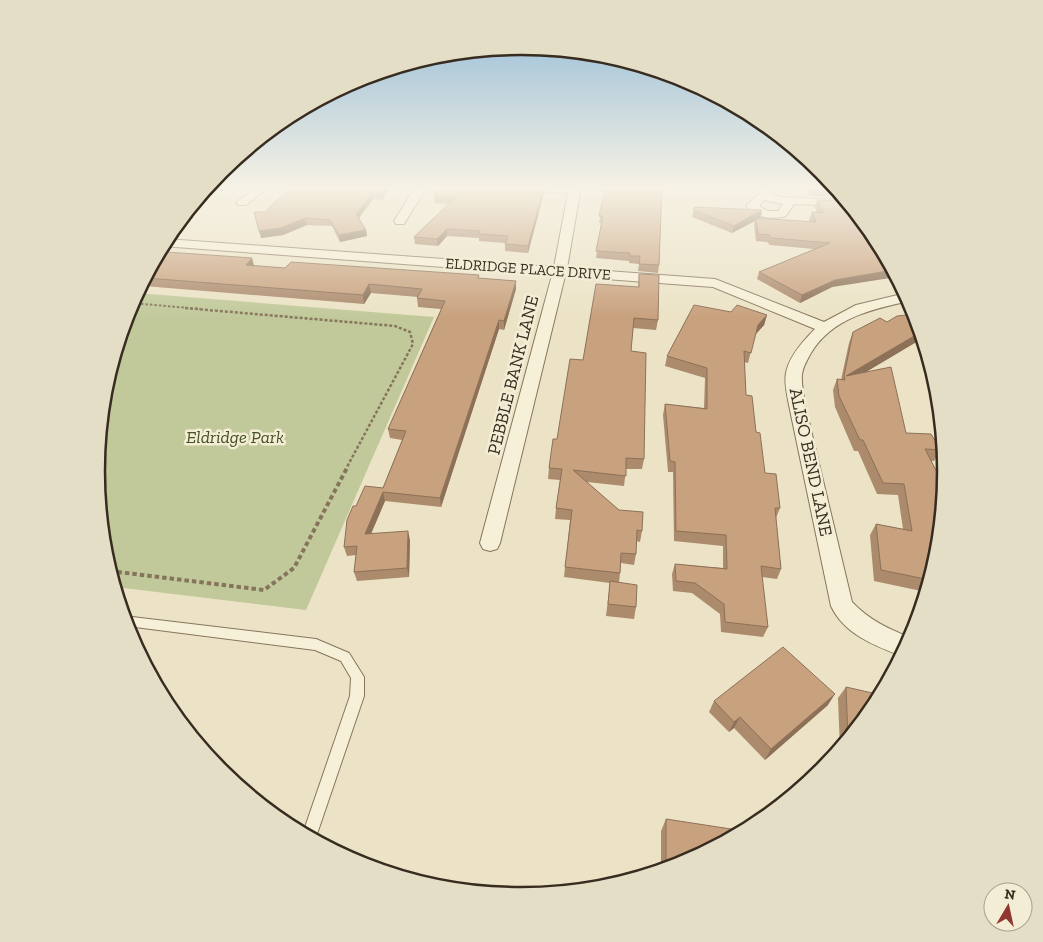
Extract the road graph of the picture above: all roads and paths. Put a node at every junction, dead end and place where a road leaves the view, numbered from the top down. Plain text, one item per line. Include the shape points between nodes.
1 (567, 231) edge
2 (174, 244) edge
3 (560, 271) junction
4 (900, 299) edge
5 (141, 304) edge
6 (824, 328) junction
7 (490, 543) dead end
8 (118, 572) edge
9 (134, 622) edge
10 (900, 644) edge
11 (311, 830) edge

1 - 3 street, PEBBLE BANK LANE
2 - 3 street, ELDRIDGE PLACE DRIVE
3 - 6 street, ELDRIDGE PLACE DRIVE via 715,283
3 - 7 street, PEBBLE BANK LANE
4 - 6 street, ALISO BEND LANE via 840,316
5 - 8 path via 395,326 410,332 413,344 294,568 264,590
6 - 10 street, ALISO BEND LANE via 806,348 793,373 797,405 842,606 868,631
9 - 11 lane via 316,645 346,657 358,677 357,696

